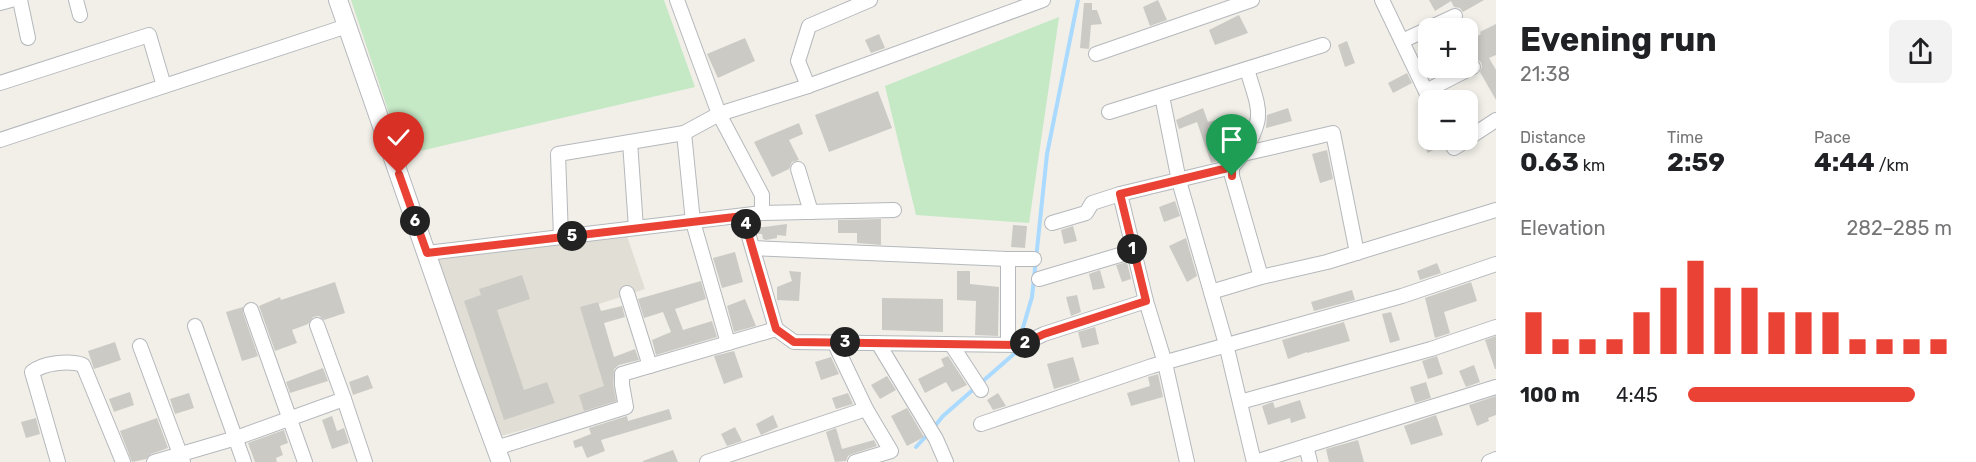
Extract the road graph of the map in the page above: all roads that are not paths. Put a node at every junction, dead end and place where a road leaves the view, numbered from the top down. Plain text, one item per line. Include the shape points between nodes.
1 (11, 0) edge
2 (20, 0) edge
3 (76, 0) edge
4 (338, 0) edge
5 (677, 0) edge
6 (870, 0) edge
7 (1043, 0) edge
8 (1252, 0) edge
9 (1382, 0) edge
10 (0, 3) edge
11 (80, 15) dead end
12 (1455, 16) dead end
13 (1451, 18) edge
14 (347, 26) junction
15 (1418, 34) edge
16 (28, 38) dead end
17 (1402, 41) junction
18 (1323, 45) dead end
19 (1096, 54) dead end
20 (1247, 69) junction
21 (1457, 78) edge
22 (0, 83) edge
23 (164, 86) junction
24 (808, 86) junction
25 (1425, 90) edge
26 (1438, 90) edge
27 (1162, 96) junction
28 (1109, 112) dead end
29 (719, 114) junction
30 (1496, 120) edge
31 (1478, 132) edge
32 (684, 134) junction
33 (0, 140) edge
34 (630, 142) junction
35 (1243, 154) junction
36 (1232, 167) junction
37 (798, 169) dead end
38 (1179, 181) junction
39 (1120, 194) junction
40 (894, 210) dead end
41 (1496, 210) edge
42 (811, 212) junction
43 (762, 213) junction
44 (743, 216) junction
45 (693, 222) junction
46 (1052, 223) dead end
47 (636, 228) junction
48 (561, 237) junction
49 (753, 248) junction
50 (1133, 251) junction
51 (427, 253) junction
52 (1357, 254) junction
53 (1008, 259) junction
54 (1034, 259) dead end
55 (1496, 264) edge
56 (1261, 277) junction
57 (1039, 279) dead end
58 (1211, 292) junction
59 (627, 293) dead end
60 (1146, 301) junction
61 (251, 310) dead end
62 (317, 325) dead end
63 (195, 326) dead end
64 (1496, 327) edge
65 (776, 329) junction
66 (834, 342) junction
67 (878, 342) junction
68 (728, 343) junction
69 (951, 344) junction
70 (1008, 344) junction
71 (1226, 344) junction
72 (140, 346) dead end
73 (1165, 363) junction
74 (650, 366) junction
75 (1496, 387) edge
76 (981, 390) dead end
77 (344, 399) junction
78 (1240, 402) junction
79 (866, 410) junction
80 (290, 420) junction
81 (981, 424) dead end
82 (236, 438) junction
83 (1306, 446) junction
84 (498, 455) edge
85 (181, 458) edge
86 (1496, 459) edge
87 (58, 462) edge
88 (123, 462) edge
89 (154, 462) edge
90 (243, 462) edge
91 (304, 462) edge
92 (365, 462) edge
93 (707, 462) edge
94 (855, 462) edge
95 (946, 462) edge
96 (1187, 462) edge
97 (1255, 462) edge
98 (1310, 462) edge
99 (1489, 462) edge

1 - 10 street
2 - 16 street
3 - 11 street
4 - 14 street
5 - 29 street
6 - 24 street via 809,26 798,61
7 - 24 street
8 - 19 street
9 - 17 street
12 - 13 street
14 - 23 street
14 - 51 street
15 - 17 street
17 - 25 street
18 - 20 street
20 - 27 street
20 - 35 street via 1259,114 1256,131
21 - 26 street
22 - 23 street via 149,35
23 - 33 street
24 - 29 street
27 - 28 street
27 - 38 street
29 - 32 street
29 - 43 street via 762,195
30 - 31 street
32 - 34 street
32 - 45 street
34 - 47 street
34 - 48 street via 558,154
35 - 36 street
35 - 52 street via 1334,133
36 - 38 street
36 - 56 street
37 - 42 street
38 - 39 street
38 - 58 street
39 - 46 street via 1092,203 1086,213
39 - 50 street
40 - 42 street
41 - 52 street
42 - 43 street
43 - 44 street
44 - 45 street
44 - 49 street
45 - 47 street
45 - 68 street
47 - 48 street
48 - 51 street
49 - 53 street
49 - 65 street
50 - 57 street
50 - 60 street
51 - 84 street
52 - 56 street
53 - 54 street
53 - 70 street
55 - 71 street via 1402,296
56 - 58 street
58 - 71 street
59 - 74 street
60 - 70 street via 1021,345
60 - 73 street
61 - 80 street
62 - 77 street
63 - 82 street
64 - 78 street
65 - 66 street via 794,342
65 - 68 street
66 - 67 street
66 - 79 street
67 - 69 street
67 - 95 street
68 - 74 street
69 - 70 street
69 - 76 street
71 - 73 street
71 - 78 street
72 - 85 street
73 - 81 street
73 - 96 street
74 - 84 street via 622,374 626,407
75 - 83 street
77 - 80 street
77 - 92 street
78 - 97 street
79 - 93 street
79 - 94 street via 891,451
80 - 82 street
80 - 91 street
82 - 85 street
82 - 90 street
83 - 97 street
83 - 98 street
85 - 89 street
86 - 99 street
87 - 88 street via 32,372 45,366 76,363 82,365

